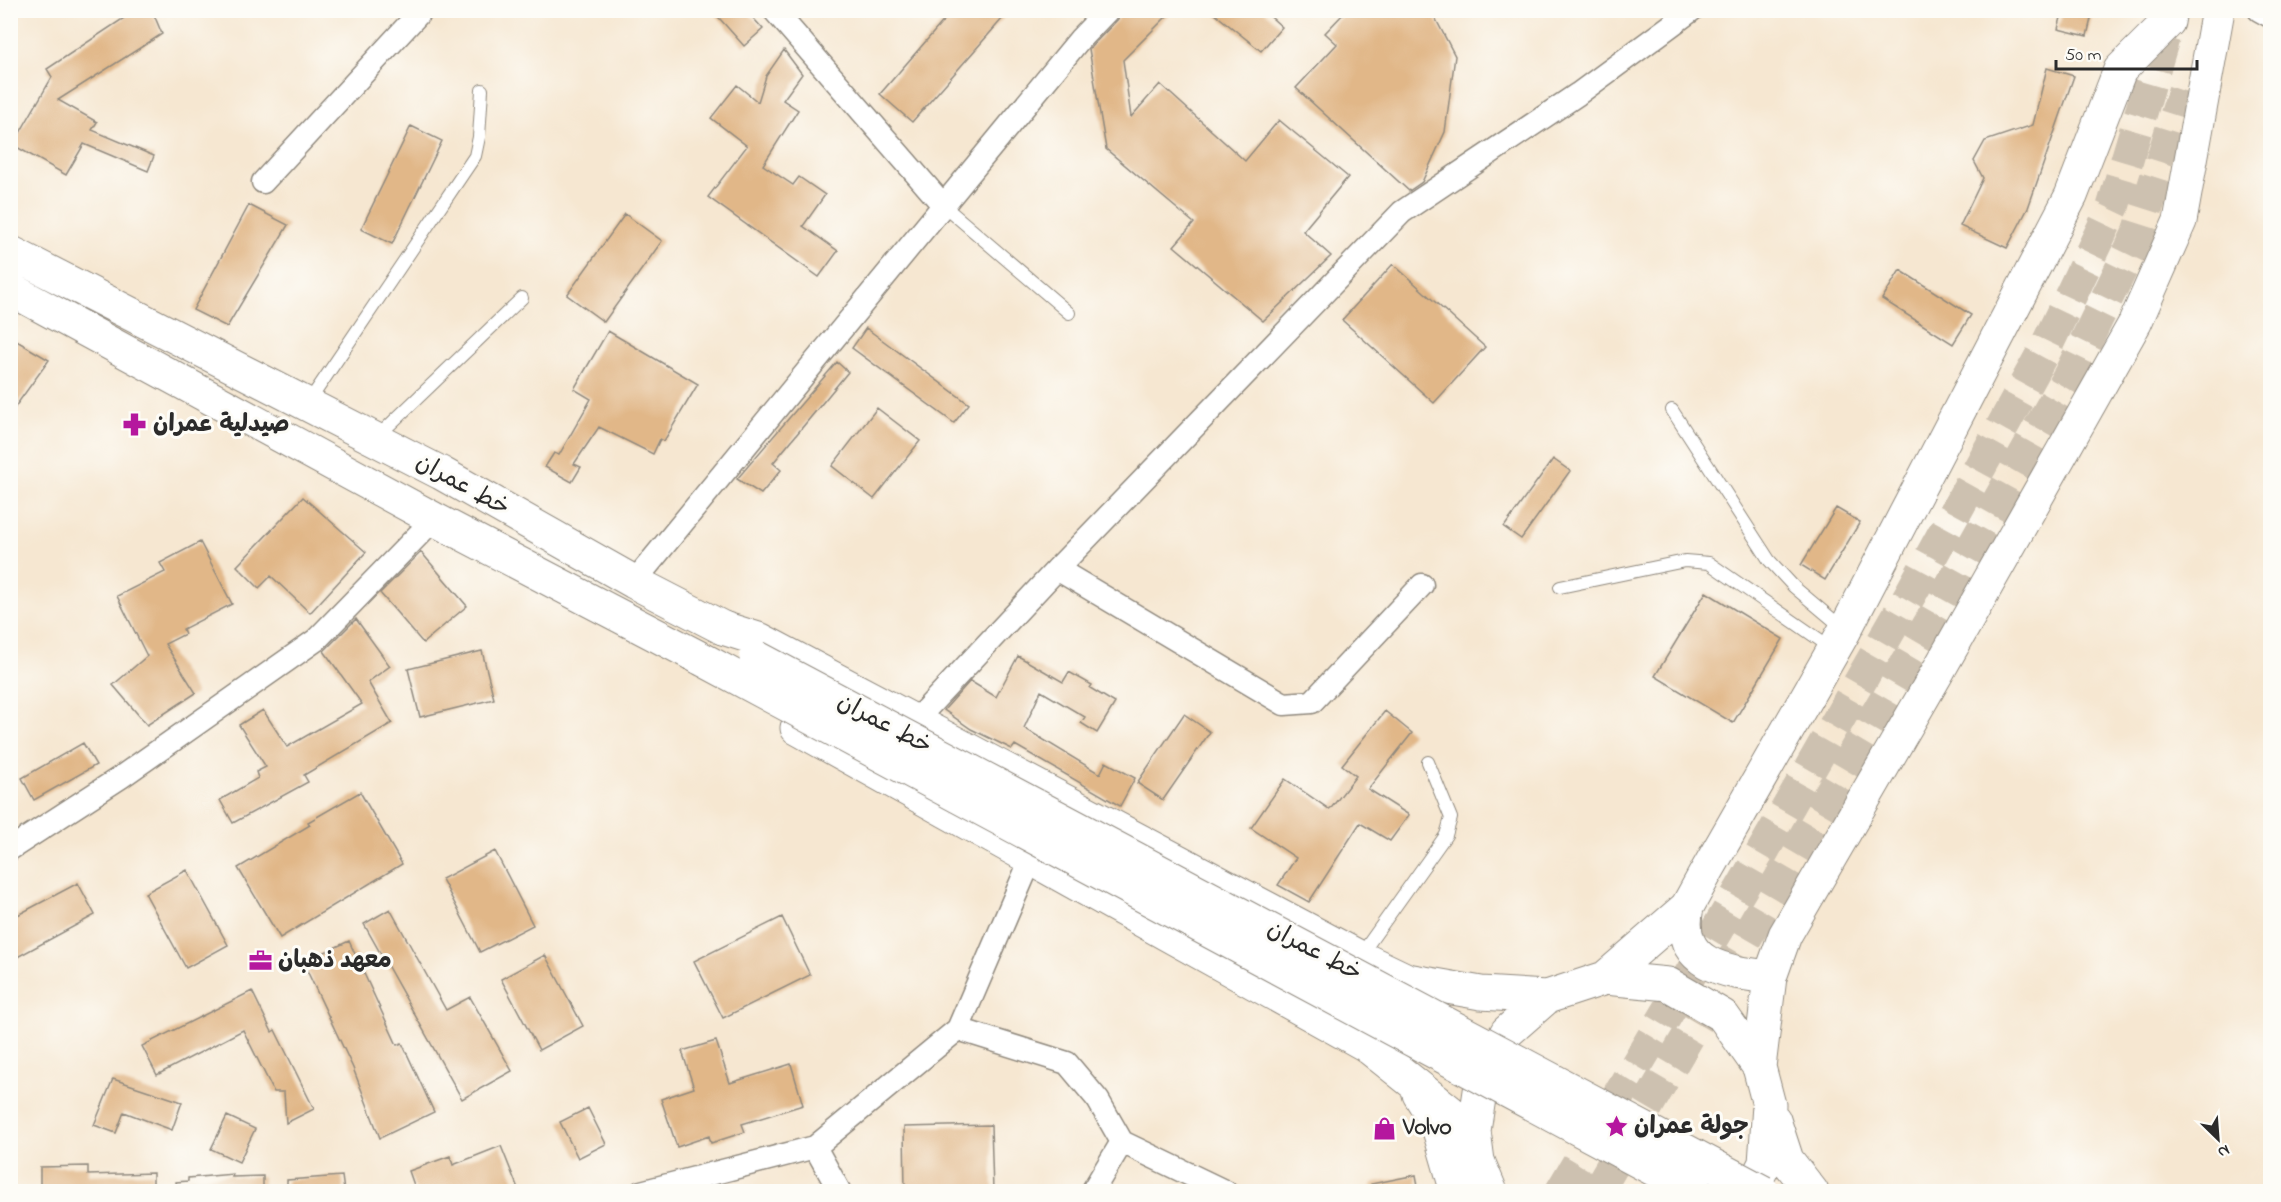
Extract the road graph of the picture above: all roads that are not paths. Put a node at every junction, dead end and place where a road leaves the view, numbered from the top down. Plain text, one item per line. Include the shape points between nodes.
1 (422, 10) edge
2 (774, 10) edge
3 (1108, 10) edge
4 (1692, 10) edge
5 (2216, 10) edge
6 (2259, 10) edge
7 (2169, 16) edge
8 (2271, 16) edge
9 (482, 90) dead end
10 (2184, 91) tunnel mouth
11 (263, 182) dead end
12 (944, 205) junction
13 (10, 252) edge
14 (10, 290) edge
15 (522, 298) dead end
16 (1069, 313) dead end
17 (307, 404) junction
18 (1672, 410) dead end
19 (375, 439) junction
20 (434, 519) junction
21 (1057, 568) junction
22 (634, 582) junction
23 (1422, 585) dead end
24 (1560, 586) dead end
25 (723, 628) junction
26 (1839, 640) junction
27 (702, 659) junction
28 (914, 722) junction
29 (1428, 762) dead end
30 (10, 849) edge
31 (1031, 859) junction
32 (1687, 907) junction
33 (1359, 957) junction
34 (1770, 977) junction
35 (1605, 978) junction
36 (1407, 980) junction
37 (1547, 997) junction
38 (958, 1029) junction
39 (1366, 1045) junction
40 (1759, 1067) junction
41 (1410, 1080) junction
42 (1769, 1105) junction
43 (1474, 1131) junction
44 (1122, 1142) junction
45 (815, 1147) junction
46 (641, 1191) edge
47 (840, 1191) edge
48 (1092, 1191) edge
49 (1226, 1191) edge
50 (1457, 1191) edge
51 (1489, 1191) edge
52 (1696, 1191) edge
53 (1750, 1191) edge
54 (1763, 1191) edge
55 (1812, 1191) edge

1 - 11 street
2 - 12 street
3 - 12 street
4 - 21 street via 1578,94 1402,212
5 - 10 main road
5 - 34 main road via 2180,221 2135,323 1785,935
6 - 8 street
7 - 26 main road via 2120,70 2071,196
9 - 17 lane via 474,156
12 - 16 lane
12 - 22 street
13 - 17 main road, خط عمران
14 - 20 main road, خط عمران
15 - 19 lane
17 - 19 main road, خط عمران
18 - 26 lane via 1769,560
19 - 22 main road, خط عمران
20 - 27 main road, خط عمران
20 - 30 street via 316,640 121,777
21 - 23 street via 1284,704 1312,702
21 - 28 street
22 - 25 main road, خط عمران
24 - 26 lane via 1685,561 1709,563
25 - 28 main road via 760,640
25 - 54 main road, خط عمران, bridge via 756,657
26 - 32 main road
27 - 31 main road via 737,694
27 - 52 main road, خط عمران, bridge
28 - 33 main road
29 - 33 lane via 1450,818 1446,835
31 - 38 street
31 - 39 main road
32 - 34 main road via 1683,923 1686,941 1705,961 1728,971
32 - 35 main road
33 - 36 main road
34 - 40 main road
35 - 37 main road
35 - 40 main road via 1668,984 1723,1016
36 - 37 main road via 1481,993
36 - 39 main road via 1421,1005 1422,1033 1398,1048
37 - 43 main road via 1507,1032 1482,1078
38 - 44 street via 1067,1063 1098,1100
38 - 45 street
39 - 41 main road
40 - 42 main road
41 - 43 main road
41 - 50 main road via 1437,1123
42 - 53 main road via 1765,1163
42 - 55 main road via 1787,1160
43 - 51 main road via 1478,1161
44 - 48 street
44 - 49 street
45 - 46 street
45 - 47 street

